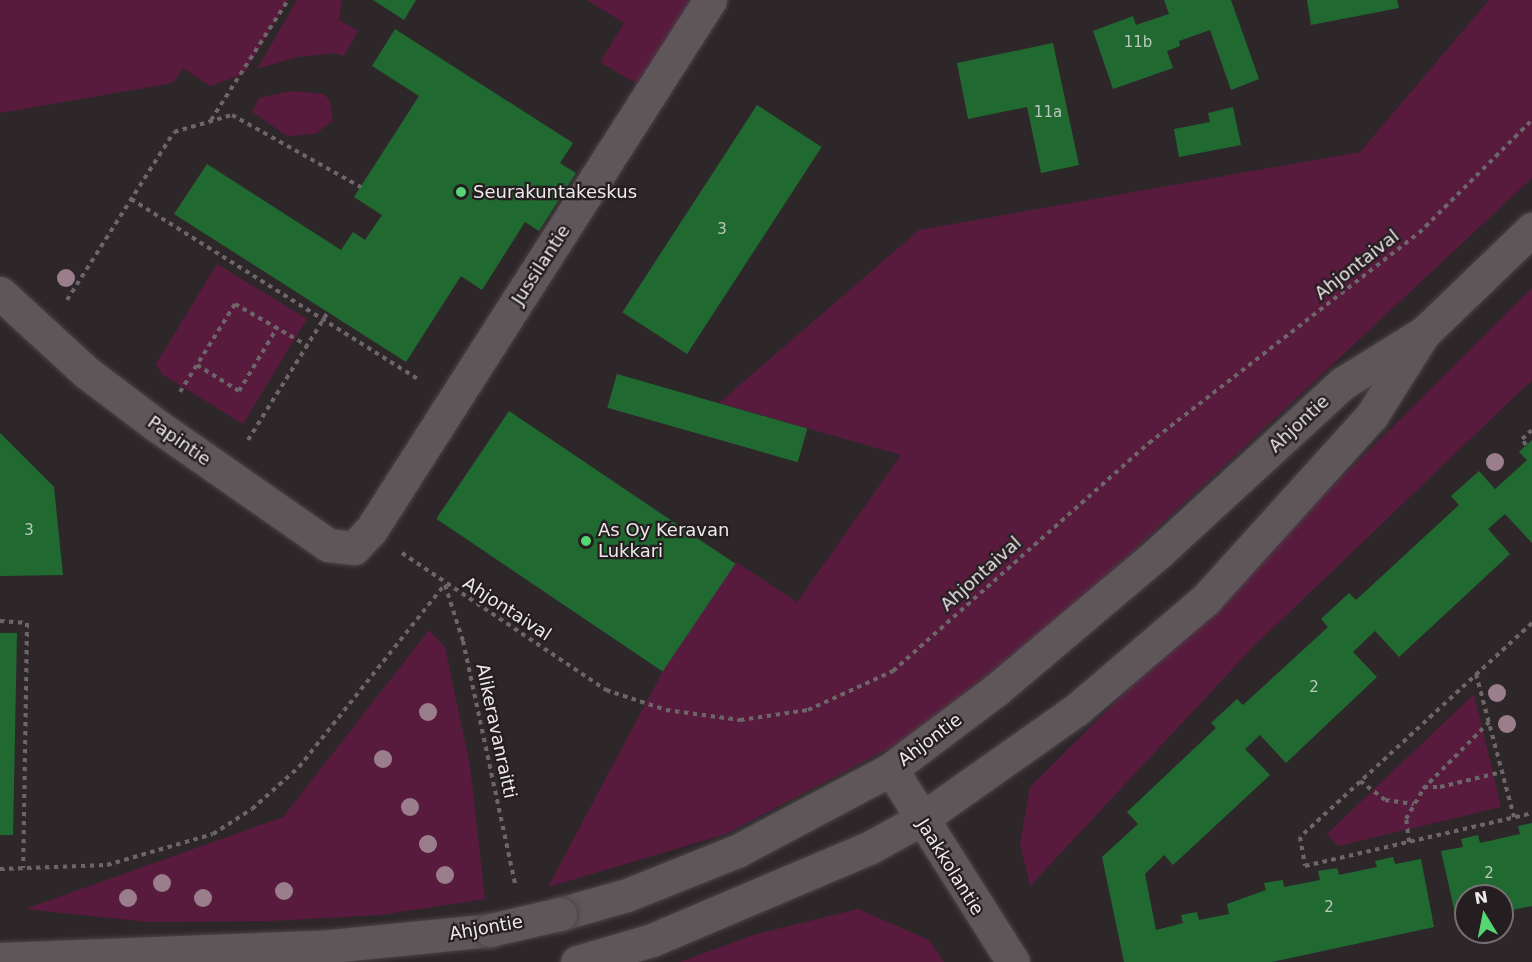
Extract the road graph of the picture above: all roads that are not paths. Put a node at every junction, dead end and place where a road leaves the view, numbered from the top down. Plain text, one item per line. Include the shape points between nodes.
1 (711, 0) edge
2 (1532, 229) edge
3 (0, 293) edge
4 (1425, 332) junction
5 (371, 530) joint
6 (891, 769) junction
7 (920, 820) junction
8 (331, 957) edge
9 (0, 959) edge
10 (577, 962) edge
11 (1012, 962) edge

1 - 5 main road, Jussilantie
2 - 4 main road, Ahjontie
3 - 5 main road, Papintie via 86,372 156,426 328,545 354,548
4 - 6 main road, Ahjontie via 1343,383 1158,553 996,690
4 - 7 main road, Ahjontie via 1372,415 1205,600 1076,710
6 - 7 main road, Jaakkolantie
6 - 8 main road, Ahjontie, bridge via 737,851 627,895 490,930
7 - 10 main road, Ahjontie via 869,848 710,917 652,940
7 - 11 main road, Jaakkolantie
8 - 9 main road, Ahjontie

